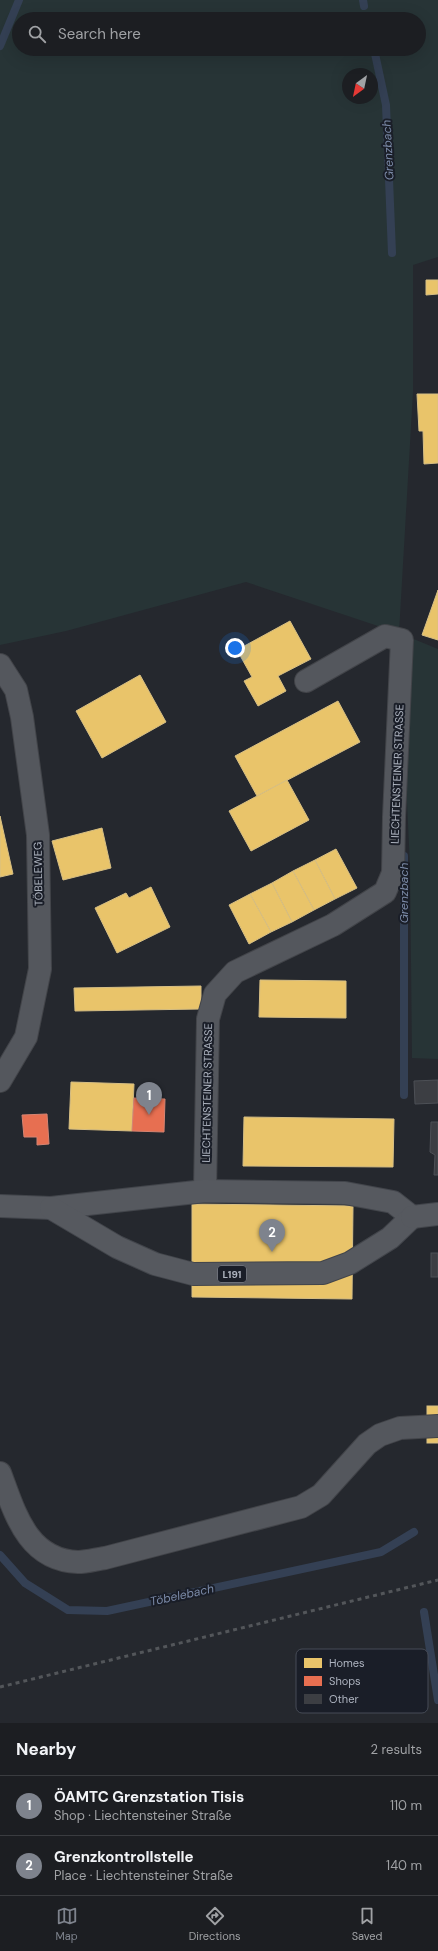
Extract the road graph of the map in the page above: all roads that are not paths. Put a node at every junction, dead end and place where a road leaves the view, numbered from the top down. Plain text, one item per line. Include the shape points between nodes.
1 (0, 665) edge
2 (306, 682) dead end
3 (0, 1081) edge
4 (205, 1191) junction
5 (0, 1206) edge
6 (51, 1208) junction
7 (438, 1214) edge
8 (412, 1217) junction
9 (438, 1426) edge
10 (0, 1473) edge

1 - 3 street, TÖBELEWEG via 16,690 38,835 40,969 26,1037
2 - 4 street, LIECHTENSTEINER STRASSE via 385,636 402,640 394,873 385,892 333,926 235,972 216,994 208,1018
4 - 6 main road, L191
4 - 8 main road, L191 via 345,1193 392,1202
5 - 6 main road, L191
6 - 8 main road, L191 via 117,1247 155,1264 193,1274 323,1273 350,1263 390,1238
7 - 8 main road
9 - 10 street via 400,1428 380,1435 366,1444 321,1495 301,1507 106,1558 78,1562 52,1557 31,1540 19,1523

